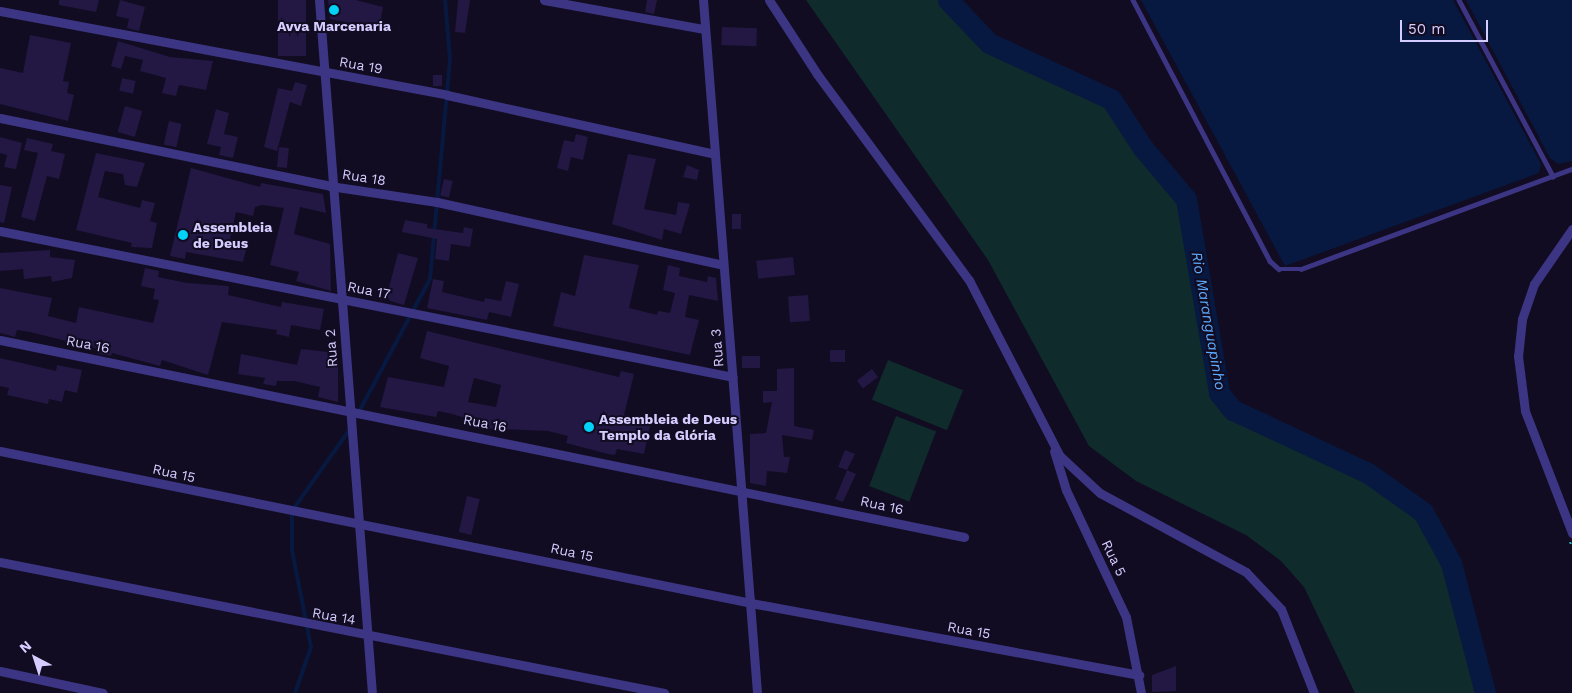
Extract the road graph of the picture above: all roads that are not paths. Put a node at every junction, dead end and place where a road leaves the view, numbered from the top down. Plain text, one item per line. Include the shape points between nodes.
1 (319, 0) edge
2 (544, 0) edge
3 (703, 0) edge
4 (769, 0) edge
5 (1133, 0) edge
6 (1459, 0) edge
7 (0, 11) edge
8 (704, 29) junction
9 (324, 72) junction
10 (0, 118) edge
11 (715, 154) junction
12 (1572, 169) edge
13 (1553, 176) junction
14 (330, 186) junction
15 (1572, 229) edge
16 (0, 231) edge
17 (724, 265) junction
18 (341, 299) junction
19 (0, 340) edge
20 (733, 377) junction
21 (350, 410) junction
22 (1050, 439) junction
23 (0, 451) edge
24 (742, 488) junction
25 (359, 522) junction
26 (1570, 535) edge
27 (964, 537) dead end
28 (0, 562) edge
29 (751, 604) junction
30 (366, 636) junction
31 (0, 671) edge
32 (1139, 675) junction
33 (103, 693) edge
34 (372, 693) edge
35 (664, 693) edge
36 (757, 693) edge
37 (1140, 693) edge
38 (1314, 693) edge

1 - 9 street, Rua 2
2 - 8 street
3 - 8 street, Rua 3
4 - 22 street via 817,74 969,280 1004,340
5 - 13 lane via 1270,261 1279,269 1301,269
6 - 13 lane
7 - 9 street, Rua 19
8 - 11 street, Rua 3
9 - 11 street, Rua 19
9 - 14 street, Rua 2
10 - 14 street, Rua 18
11 - 17 street, Rua 3
12 - 13 lane
14 - 17 street, Rua 18 via 437,202
14 - 18 street, Rua 2
15 - 26 street via 1534,284 1522,319 1518,356 1525,411
16 - 18 street, Rua 17
17 - 20 street, Rua 3
18 - 20 street, Rua 17
18 - 21 street, Rua 2
19 - 21 street, Rua 16
20 - 24 street, Rua 3
21 - 24 street, Rua 16
21 - 25 street, Rua 2
22 - 32 street, Rua 5 via 1066,490 1126,617
22 - 38 street via 1073,470 1100,493 1234,563 1260,585 1292,630
23 - 25 street, Rua 15
24 - 27 street, Rua 16
24 - 29 street, Rua 3
25 - 29 street, Rua 15
25 - 30 street, Rua 2
28 - 30 street, Rua 14
29 - 32 street, Rua 15
29 - 36 street, Rua 3
30 - 34 street, Rua 2
30 - 35 street, Rua 14
31 - 33 street
32 - 37 street, Rua 5

